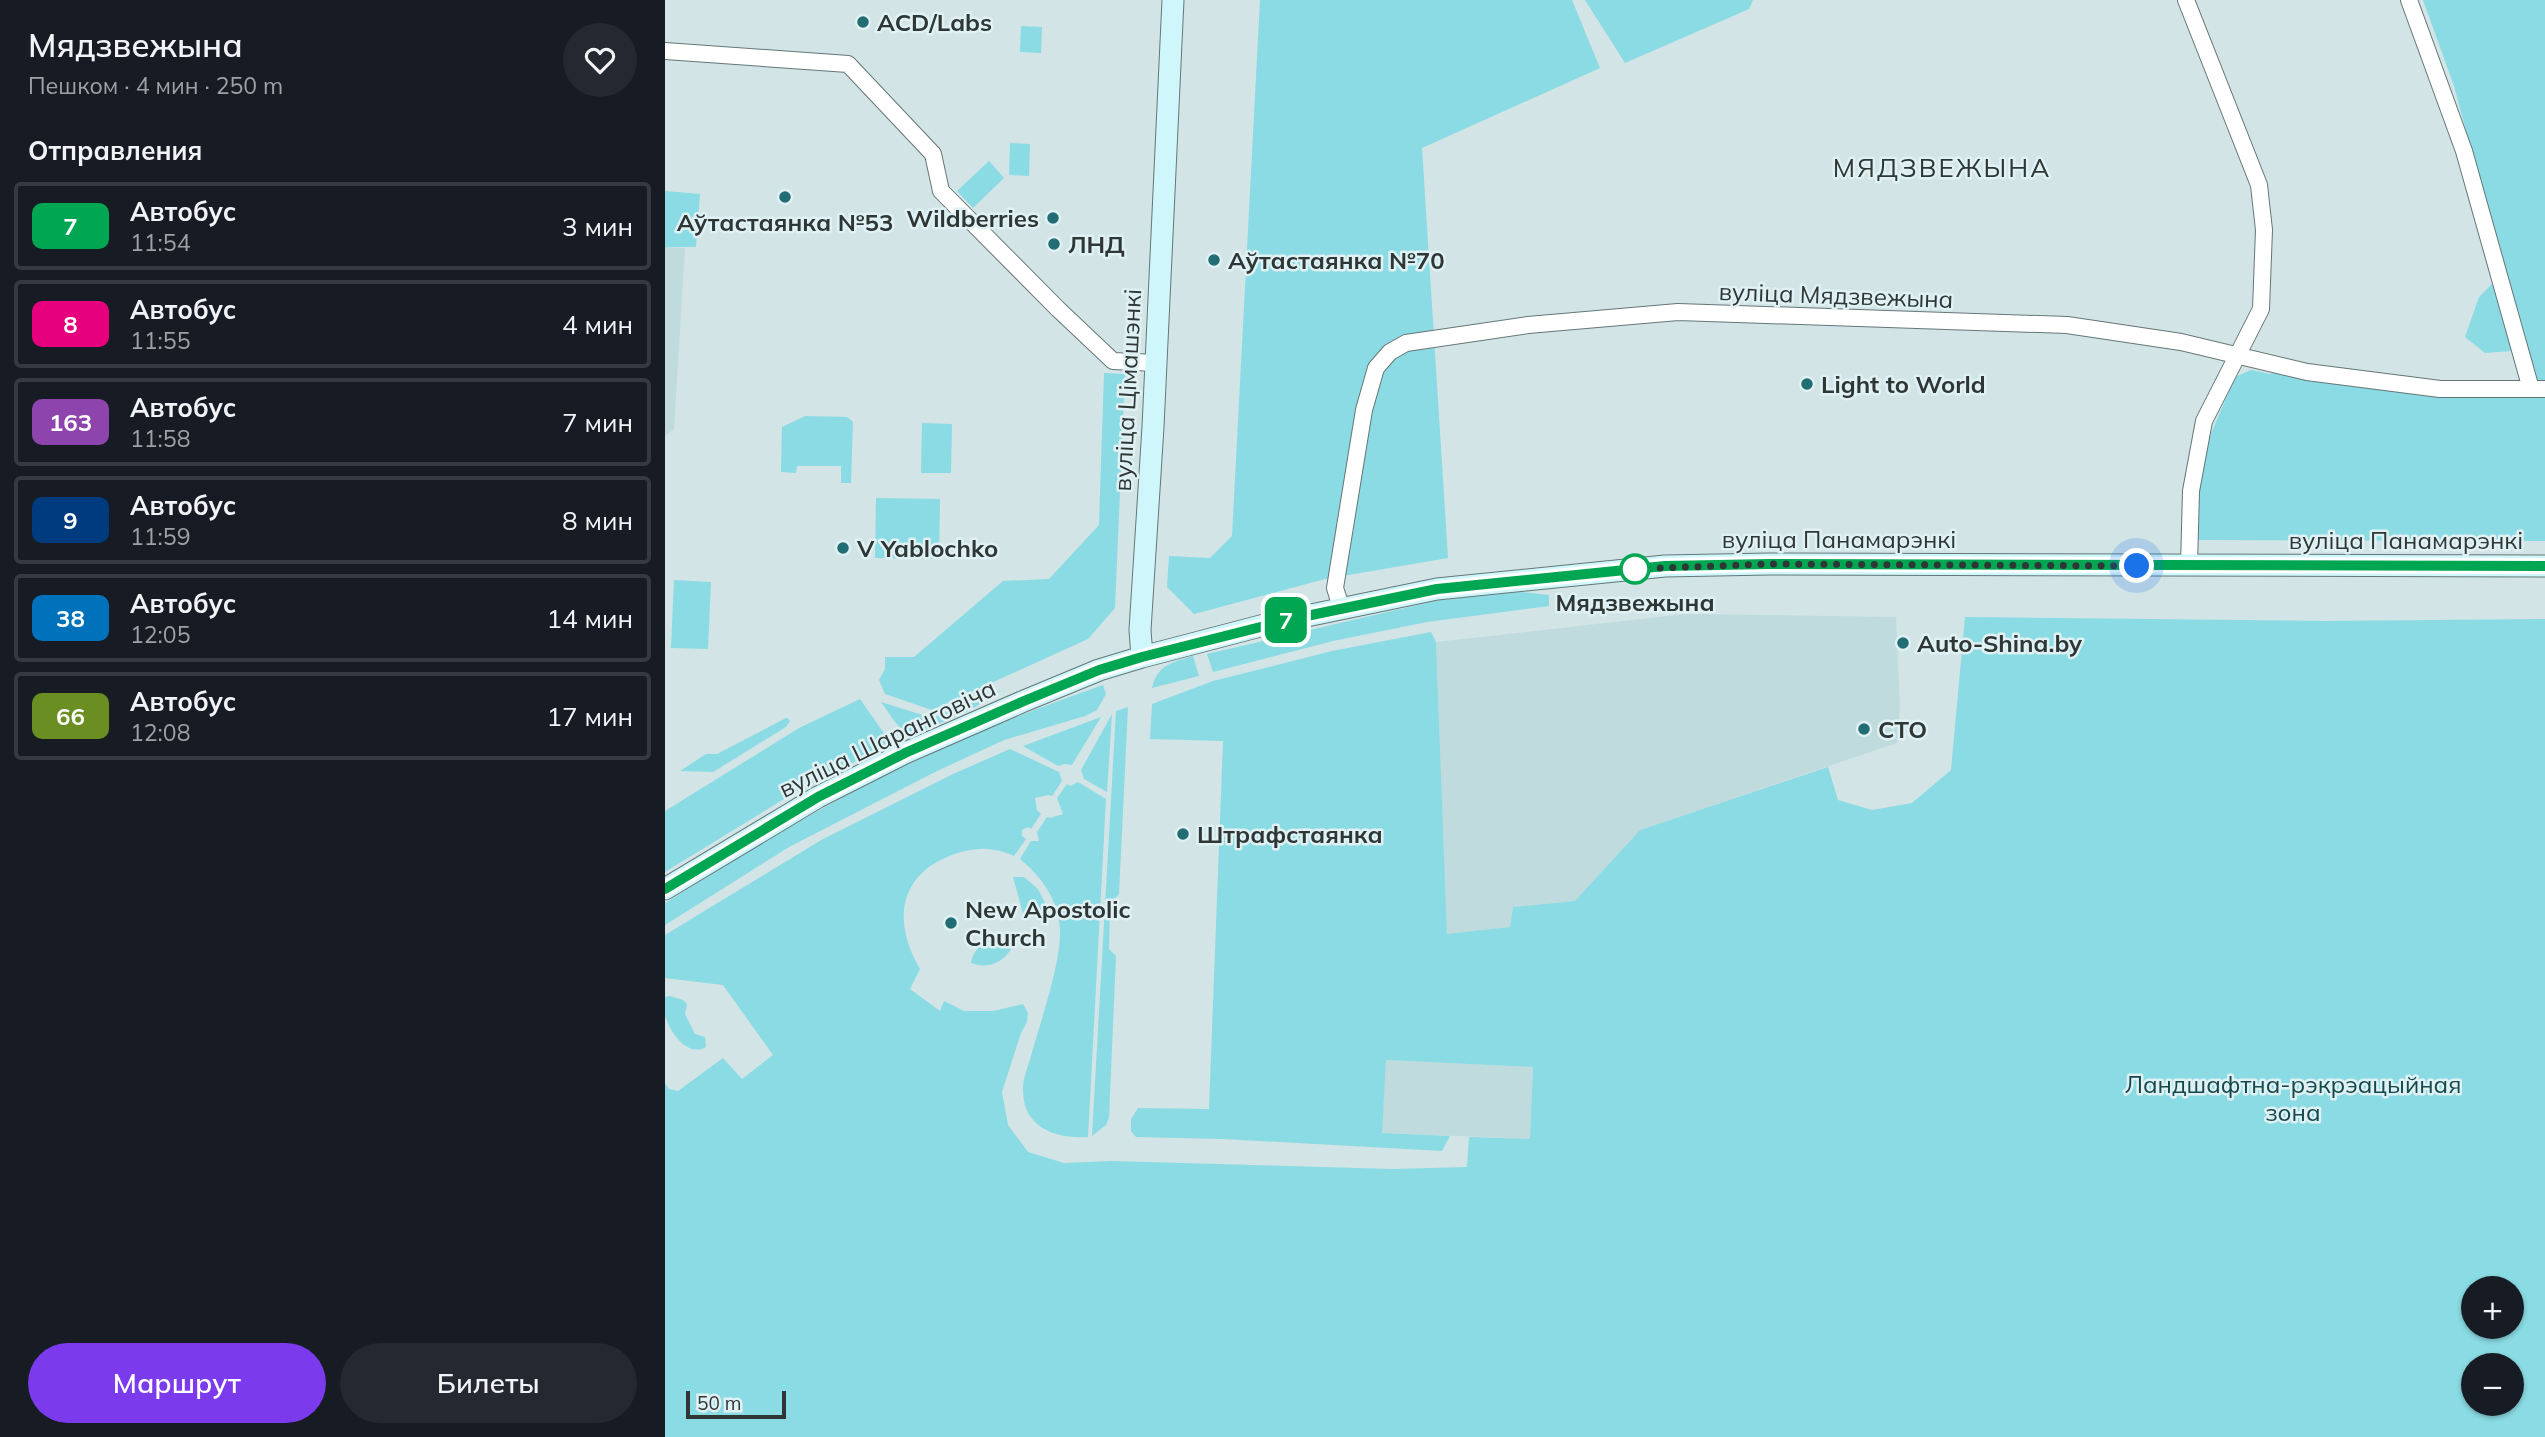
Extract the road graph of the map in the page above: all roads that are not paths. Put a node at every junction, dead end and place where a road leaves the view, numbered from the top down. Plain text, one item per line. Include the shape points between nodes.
1 (1173, 0) edge
2 (2186, 0) edge
3 (2409, 0) edge
4 (665, 51) edge
5 (2238, 354) junction
6 (1156, 363) junction
7 (2538, 389) edge
8 (2189, 566) junction
9 (2545, 566) edge
10 (1341, 607) junction
11 (1142, 657) junction
12 (665, 888) edge

1 - 6 main road, вуліца Цімашэнкі
2 - 5 street via 2259,185 2264,230 2261,309
3 - 7 street via 2464,151
4 - 6 street via 848,64 933,154 941,191 1058,310 1113,361
5 - 7 street, вуліца Мядзвежына via 2307,372 2426,387
5 - 8 street via 2203,421 2191,491
5 - 10 street, вуліца Мядзвежына via 2067,325 1678,312 1528,325 1406,343 1376,368 1364,410 1335,588
6 - 11 main road, вуліца Цімашэнкі
8 - 9 main road, вуліца Панамарэнкі
8 - 10 main road, вуліца Панамарэнкі via 1665,566 1451,587
10 - 11 main road, вуліца Панамарэнкі
11 - 12 main road, вуліца Шаранговіча via 1099,670 905,753 818,797

